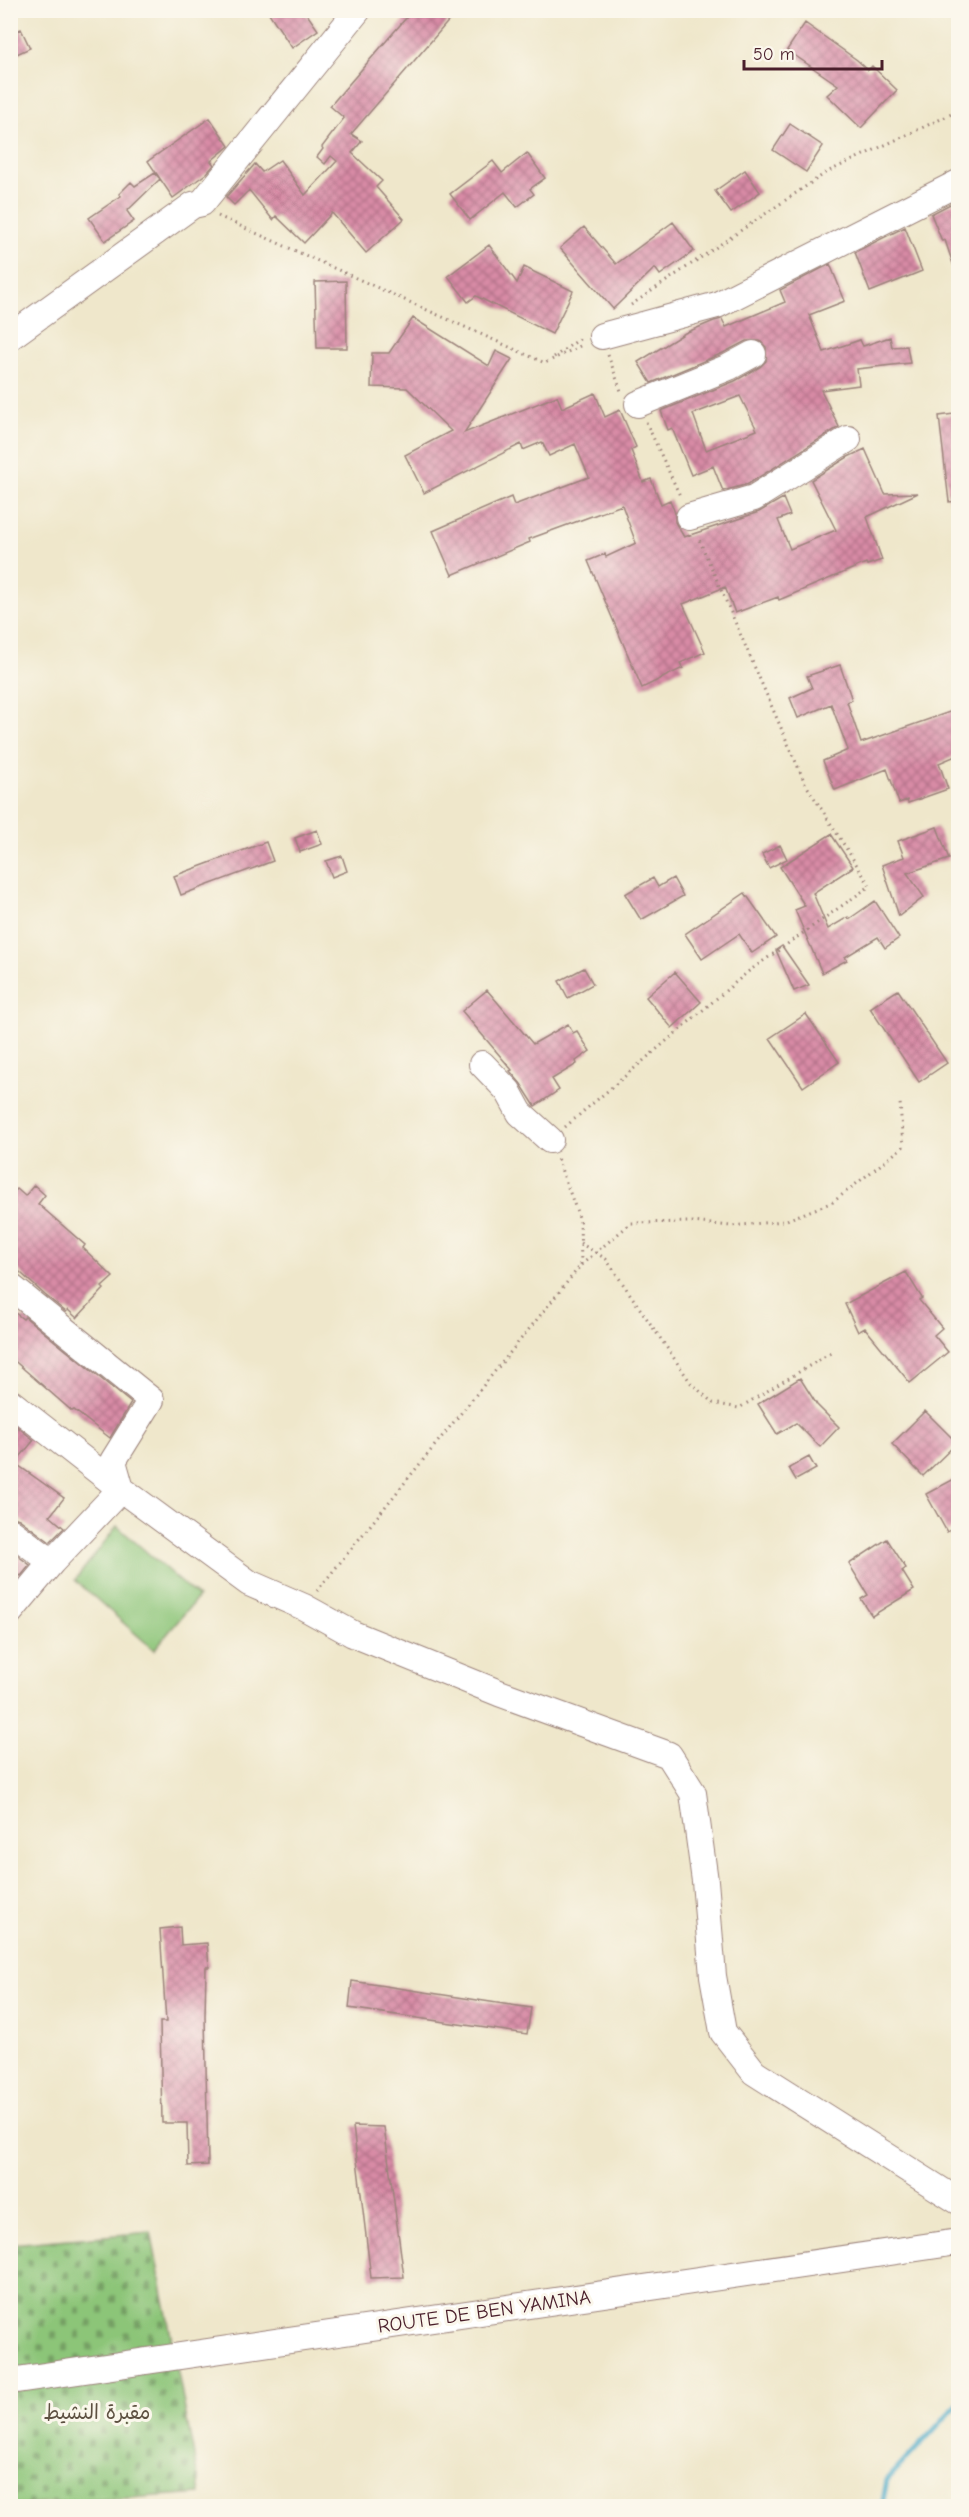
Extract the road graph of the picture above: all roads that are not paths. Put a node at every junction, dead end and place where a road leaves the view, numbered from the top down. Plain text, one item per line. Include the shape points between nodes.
1 (358, 10) edge
2 (958, 183) edge
3 (593, 336) road end
4 (10, 337) edge
5 (753, 354) dead end
6 (638, 405) road end
7 (848, 439) dead end
8 (689, 518) road end
9 (482, 1064) dead end
10 (550, 1140) road end
11 (10, 1286) edge
12 (10, 1402) edge
13 (121, 1489) junction
14 (10, 1531) edge
15 (52, 1562) junction
16 (10, 1612) edge
17 (958, 2201) edge
18 (958, 2242) edge
19 (10, 2381) edge

1 - 4 street via 201,203
2 - 3 street via 717,305
5 - 6 street
7 - 8 street via 754,498
9 - 10 street via 508,1091 520,1113
11 - 13 street via 151,1400 113,1461
12 - 13 street
13 - 15 street
13 - 17 street via 249,1583 352,1634 669,1755 693,1793 723,2032 754,2072
14 - 15 street
15 - 16 street
18 - 19 street, ROUTE DE BEN YAMINA

